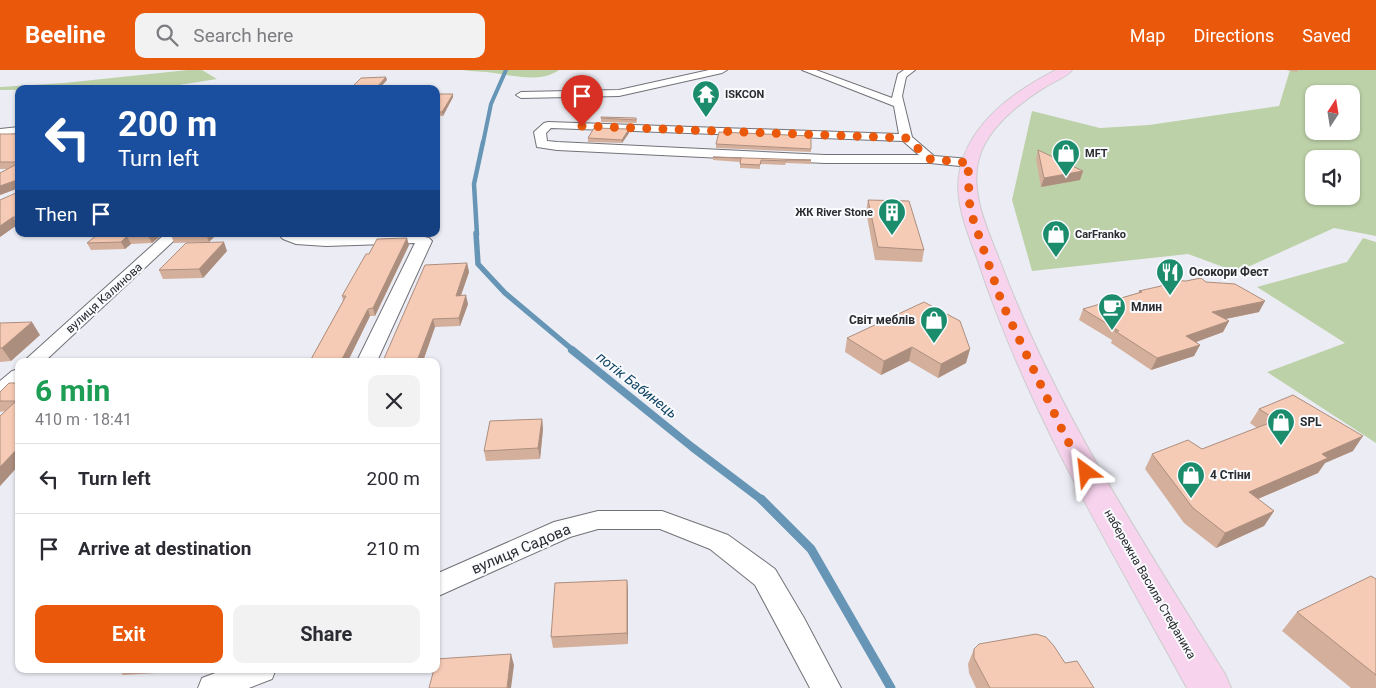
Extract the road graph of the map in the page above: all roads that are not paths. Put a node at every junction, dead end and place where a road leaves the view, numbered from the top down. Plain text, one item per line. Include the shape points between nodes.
1 (722, 70) edge
2 (807, 70) edge
3 (910, 70) edge
4 (1066, 70) edge
5 (521, 95) dead end
6 (899, 104) junction
7 (15, 130) edge
8 (0, 132) edge
9 (906, 138) junction
10 (930, 159) junction
11 (970, 163) junction
12 (171, 237) edge
13 (289, 237) edge
14 (37, 358) edge
15 (368, 358) edge
16 (15, 379) edge
17 (0, 392) edge
18 (440, 584) edge
19 (243, 673) edge
20 (213, 688) edge
21 (826, 688) edge
22 (1210, 688) edge

1 - 5 street via 619,93
2 - 6 street
3 - 6 street via 901,76 897,96
4 - 11 main road, набережна Василя Стефаника via 1019,98 982,133
6 - 9 street
7 - 8 street
9 - 10 street
9 - 10 street via 564,125 548,125 539,137 541,144 557,146 824,160
10 - 11 street
11 - 22 main road, набережна Василя Стефаника via 970,210 1002,303 1066,438
12 - 14 street, вулиця Калинова
13 - 15 street via 298,241 408,238 424,242
16 - 17 street
18 - 21 street, вулиця Садова via 563,529 598,520 662,520 719,542 764,577
19 - 20 street

